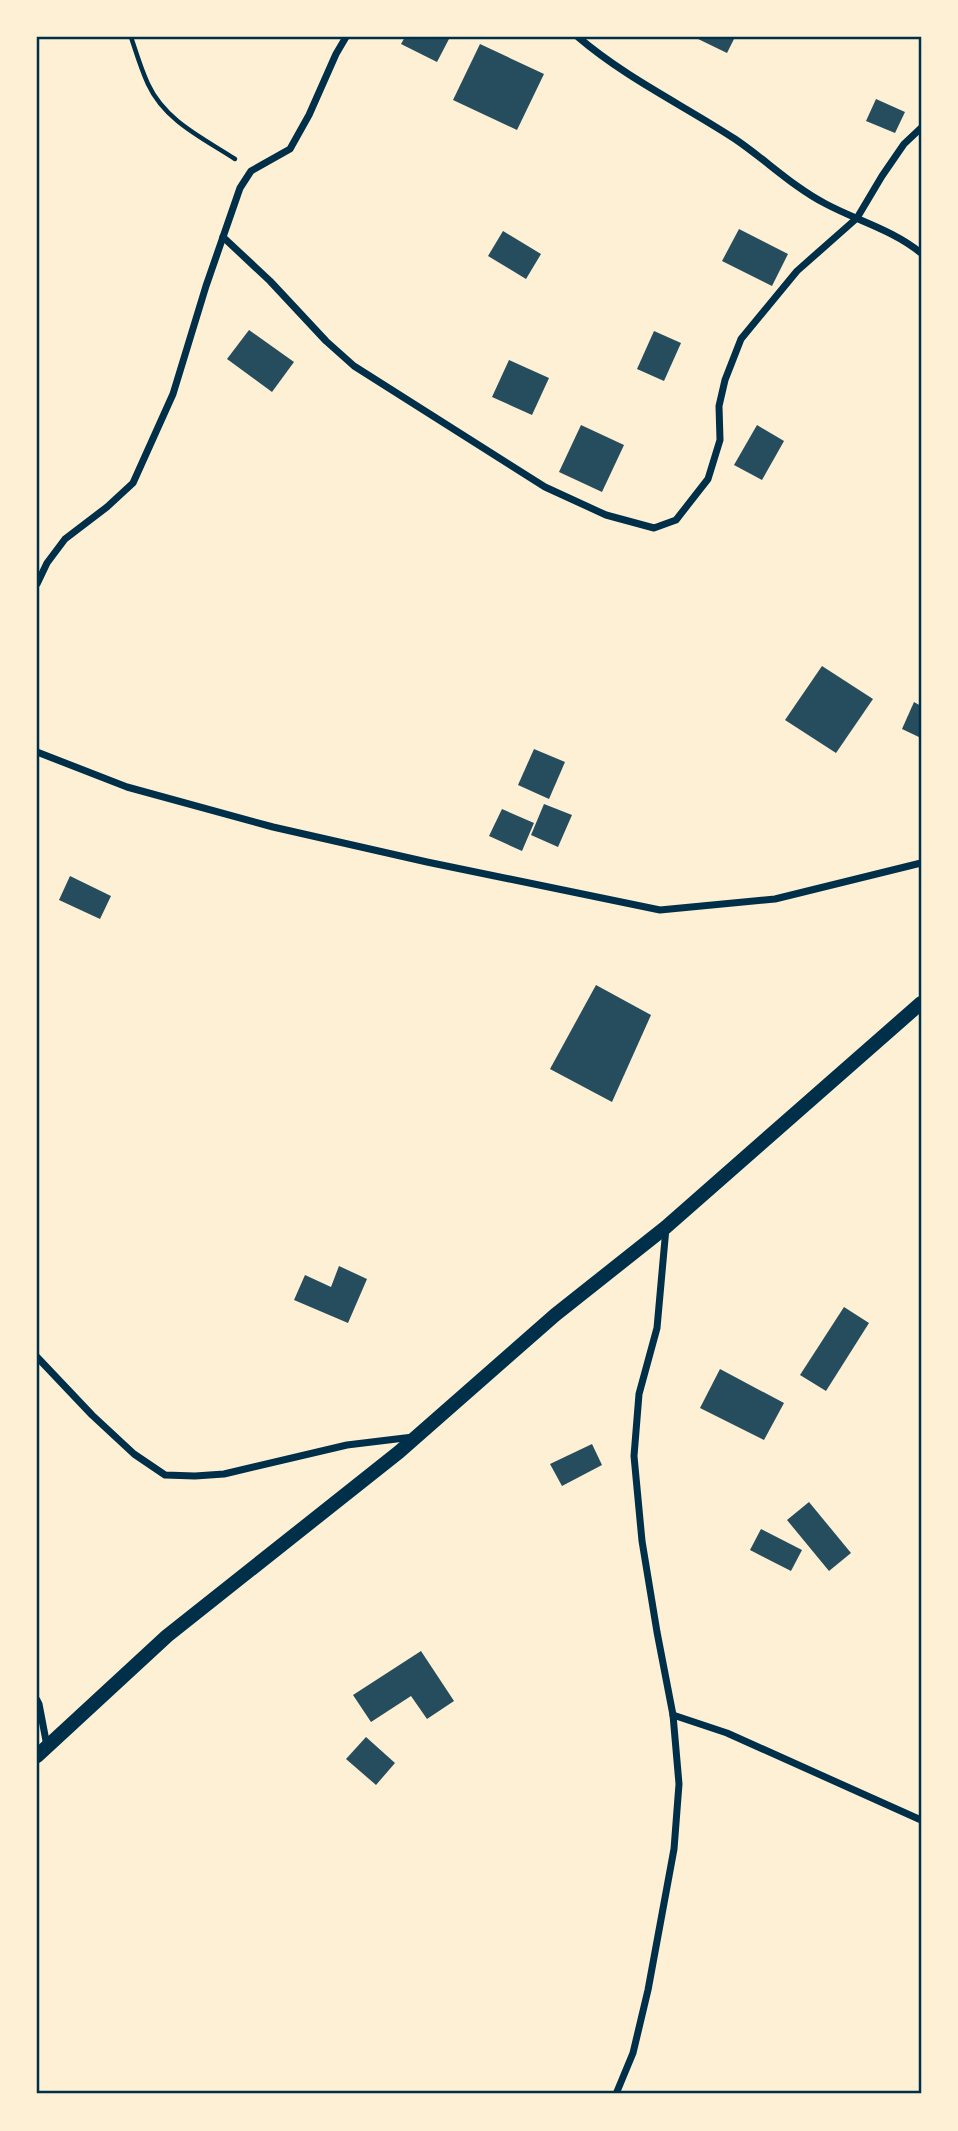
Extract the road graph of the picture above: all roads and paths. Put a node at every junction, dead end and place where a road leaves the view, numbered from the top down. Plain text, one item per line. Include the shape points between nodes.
1 (131, 37) edge
2 (346, 37) edge
3 (578, 37) edge
4 (921, 128) edge
5 (251, 171) junction
6 (857, 218) junction
7 (223, 237) junction
8 (921, 253) edge
9 (37, 584) edge
10 (37, 751) edge
11 (921, 863) edge
12 (921, 1003) edge
13 (666, 1227) junction
14 (37, 1357) edge
15 (417, 1437) junction
16 (37, 1700) edge
17 (673, 1715) junction
18 (42, 1751) edge
19 (921, 1821) edge
20 (616, 2094) edge

1 - 5 path via 149,86 165,109
2 - 5 street via 290,149
3 - 6 street via 825,203
4 - 6 street via 896,155
5 - 7 street
6 - 7 street via 797,271 741,339 719,405 720,440 708,478 676,520 654,528 606,515 545,487 363,372
6 - 8 street
7 - 9 street via 173,394 133,483 65,539
10 - 11 street via 127,787 273,827 660,910 775,899
12 - 13 main road
13 - 15 main road via 555,1315
13 - 17 street via 657,1328 639,1394 635,1456 642,1541
14 - 15 street via 126,1447 165,1475 224,1474 347,1445
15 - 18 main road via 167,1636
16 - 18 street
17 - 19 street via 727,1733
17 - 20 street via 679,1784 674,1849 634,2053

